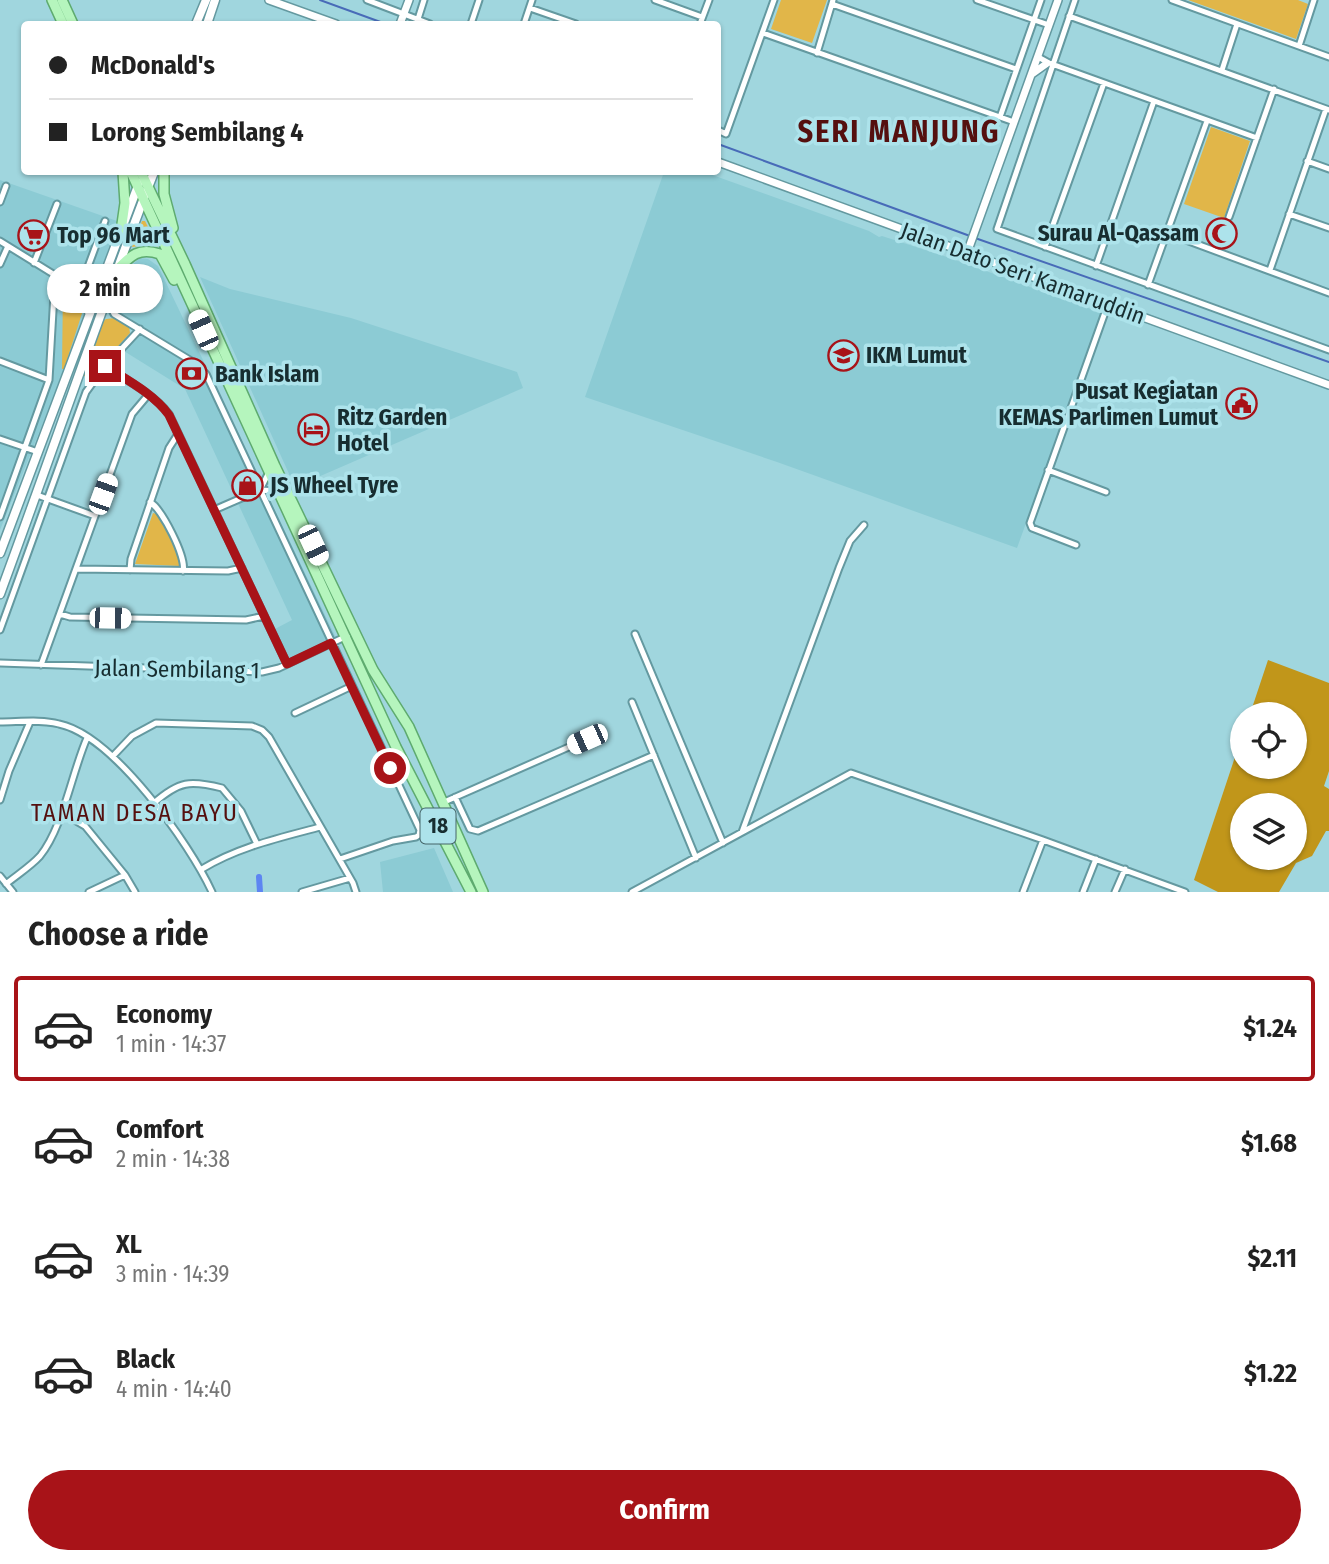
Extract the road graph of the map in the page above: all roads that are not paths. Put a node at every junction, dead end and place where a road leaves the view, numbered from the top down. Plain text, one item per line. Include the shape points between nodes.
1 (52, 0) edge
2 (62, 0) edge
3 (206, 0) edge
4 (215, 0) edge
5 (269, 0) edge
6 (367, 0) edge
7 (409, 0) edge
8 (425, 0) edge
9 (479, 0) edge
10 (533, 0) edge
11 (654, 0) edge
12 (709, 0) edge
13 (774, 0) edge
14 (976, 0) edge
15 (1041, 0) edge
16 (1058, 0) edge
17 (1075, 0) edge
18 (1172, 0) edge
19 (1312, 0) edge
20 (832, 2) edge
21 (987, 2) edge
22 (1182, 2) edge
23 (530, 8) junction
24 (404, 14) junction
25 (1069, 16) junction
26 (702, 17) junction
27 (418, 19) junction
28 (1034, 20) junction
29 (62, 21) edge
30 (72, 21) edge
31 (197, 21) edge
32 (208, 21) edge
33 (328, 21) edge
34 (401, 21) edge
35 (423, 21) edge
36 (472, 21) edge
37 (525, 21) edge
38 (567, 21) edge
39 (701, 21) edge
40 (1237, 24) junction
41 (1049, 25) junction
42 (763, 33) junction
43 (1299, 46) junction
44 (817, 53) junction
45 (1329, 57) edge
46 (1045, 62) junction
47 (1016, 69) junction
48 (1223, 70) junction
49 (1104, 83) junction
50 (1274, 89) junction
51 (1154, 102) junction
52 (1327, 110) edge
53 (1000, 117) junction
54 (1207, 121) junction
55 (1014, 122) junction
56 (721, 132) edge
57 (1257, 138) junction
58 (1307, 161) junction
59 (721, 163) edge
60 (1329, 169) edge
61 (123, 175) edge
62 (132, 175) edge
63 (141, 175) edge
64 (143, 175) edge
65 (153, 175) edge
66 (164, 175) edge
67 (6, 186) dead end
68 (138, 186) junction
69 (148, 186) junction
70 (144, 199) junction
71 (0, 202) edge
72 (57, 204) dead end
73 (1289, 214) junction
74 (1229, 217) dead end
75 (105, 221) dead end
76 (1329, 228) edge
77 (121, 231) junction
78 (1167, 233) junction
79 (0, 241) edge
80 (8, 246) junction
81 (1045, 247) junction
82 (967, 253) junction
83 (34, 262) junction
84 (0, 264) edge
85 (185, 264) junction
86 (1096, 266) junction
87 (117, 270) junction
88 (1270, 270) junction
89 (55, 275) junction
90 (101, 285) junction
91 (1148, 285) junction
92 (83, 293) junction
93 (1329, 293) edge
94 (106, 298) junction
95 (1108, 304) junction
96 (114, 314) junction
97 (99, 317) junction
98 (89, 318) junction
99 (140, 330) junction
100 (203, 330) junction
101 (1329, 350) edge
102 (0, 361) edge
103 (105, 366) junction
104 (49, 380) junction
105 (1329, 385) edge
106 (148, 395) junction
107 (63, 420) junction
108 (178, 434) junction
109 (0, 439) edge
110 (26, 447) junction
111 (38, 452) junction
112 (1048, 470) junction
113 (269, 472) junction
114 (260, 490) junction
115 (278, 491) junction
116 (1106, 492) dead end
117 (37, 495) junction
118 (47, 499) junction
119 (150, 502) junction
120 (215, 510) junction
121 (96, 516) junction
122 (0, 517) edge
123 (864, 525) dead end
124 (1076, 545) dead end
125 (0, 554) edge
126 (242, 568) junction
127 (77, 569) junction
128 (130, 570) junction
129 (183, 571) junction
130 (0, 594) edge
131 (60, 614) junction
132 (264, 616) junction
133 (0, 630) edge
134 (635, 634) dead end
135 (347, 636) junction
136 (331, 643) junction
137 (0, 663) edge
138 (287, 664) junction
139 (41, 665) junction
140 (352, 686) junction
141 (632, 702) dead end
142 (295, 713) dead end
143 (404, 719) junction
144 (0, 722) edge
145 (30, 722) junction
146 (388, 727) junction
147 (86, 738) junction
148 (587, 739) dead end
149 (419, 750) junction
150 (654, 755) junction
151 (113, 756) junction
152 (404, 761) junction
153 (0, 769) edge
154 (9, 771) junction
155 (455, 797) junction
156 (0, 800) edge
157 (154, 803) junction
158 (442, 803) junction
159 (61, 812) junction
160 (437, 824) junction
161 (320, 827) junction
162 (420, 830) junction
163 (742, 832) junction
164 (1044, 840) junction
165 (723, 843) junction
166 (257, 844) junction
167 (696, 858) junction
168 (340, 859) junction
169 (1096, 859) junction
170 (202, 869) junction
171 (1125, 869) junction
172 (125, 875) junction
173 (0, 876) edge
174 (350, 878) junction
175 (6, 884) junction
176 (1164, 885) junction
177 (13, 892) edge
178 (89, 892) edge
179 (135, 892) edge
180 (212, 892) edge
181 (302, 892) edge
182 (356, 892) edge
183 (471, 892) edge
184 (483, 892) edge
185 (632, 892) edge
186 (1023, 892) edge
187 (1083, 892) edge
188 (1115, 892) edge
189 (1162, 892) edge
190 (1185, 892) edge

1 - 29 main road
2 - 30 main road
3 - 31 main road
4 - 32 main road
5 - 33 street
6 - 24 street
7 - 24 street
8 - 27 street
9 - 36 street
10 - 23 street
11 - 26 street
12 - 26 street
13 - 42 street
14 - 21 street
15 - 28 street
16 - 41 street
17 - 25 street
18 - 22 street
19 - 43 street
20 - 44 street
20 - 47 street
21 - 28 street
22 - 40 street
23 - 37 street
23 - 38 street
24 - 27 street
24 - 34 street
25 - 46 street
25 - 48 street
26 - 39 street
27 - 35 street
28 - 41 street
28 - 47 street
40 - 43 street
40 - 48 street
41 - 46 street via 1042,47
42 - 44 street
42 - 56 street via 726,134
43 - 45 street
44 - 53 street
46 - 49 street
46 - 55 street via 1031,75
46 - 81 street via 997,226
47 - 53 street
48 - 50 street
49 - 51 street
49 - 81 street
50 - 52 street
50 - 57 street
51 - 54 street
51 - 86 street
52 - 58 street
53 - 55 street
54 - 57 street
54 - 78 street
55 - 82 street
57 - 74 street
58 - 60 street
58 - 73 street
59 - 82 street, Jalan Dato Seri Kamaruddin
61 - 77 main road
62 - 68 main road, 18
63 - 68 main road
64 - 69 main road, 18
65 - 69 main road
66 - 85 main road via 166,207
67 - 71 street
68 - 70 main road, 18
68 - 77 main road
69 - 70 main road
69 - 85 main road, 18
70 - 87 main road
70 - 100 main road, 18
72 - 83 street
73 - 76 street
73 - 88 street
75 - 92 street
77 - 90 main road
78 - 88 street
78 - 91 street
79 - 80 street
80 - 83 street
80 - 84 street
81 - 86 street
82 - 95 street, Jalan Dato Seri Kamaruddin
83 - 89 street
85 - 143 main road, 18 via 352,627
86 - 91 street
87 - 94 main road
87 - 100 main road via 138,251 160,254
88 - 93 street
89 - 92 street
89 - 104 street
90 - 92 main road via 94,293
90 - 98 main road
91 - 101 street
92 - 98 main road via 89,303
94 - 96 street
94 - 97 main road
95 - 105 street, Jalan Dato Seri Kamaruddin
95 - 112 street
96 - 97 street
96 - 99 street
97 - 107 main road
98 - 111 main road
99 - 103 street
99 - 114 street via 202,369
100 - 113 main road, 18
102 - 104 street
103 - 106 street
103 - 118 street via 86,392
104 - 110 street
106 - 108 street via 163,406
106 - 121 street via 132,414
107 - 111 main road via 50,448
107 - 117 main road
108 - 119 street
108 - 120 street
109 - 110 street
110 - 111 street
110 - 122 street
111 - 125 main road
112 - 116 street
112 - 124 street via 1030,526
113 - 114 street
113 - 115 main road, 18
114 - 115 street
114 - 120 street
114 - 136 street
115 - 135 main road, 18
117 - 118 street
117 - 130 main road
118 - 121 street
118 - 133 street
119 - 128 street
119 - 129 street via 162,515 184,560
120 - 126 street
121 - 127 street
123 - 163 street via 850,541 839,568
126 - 129 street
126 - 132 street
127 - 128 street
127 - 131 street
128 - 129 street
131 - 132 street via 229,621
131 - 139 street
132 - 138 street
134 - 165 street
135 - 136 street, Jalan Sembilang 1
135 - 146 main road, 18
136 - 138 street, Jalan Sembilang 1
136 - 140 street
137 - 139 street, Jalan Sembilang 1
138 - 139 street, Jalan Sembilang 1 via 262,672
140 - 142 street
140 - 162 street
141 - 150 street
143 - 146 main road via 399,735
143 - 149 main road, 18
144 - 145 street
145 - 147 street via 59,724
145 - 154 street
146 - 152 main road, 18
147 - 151 street
147 - 159 street
148 - 155 street
149 - 152 main road via 407,745
149 - 158 main road, 18
150 - 155 street via 478,831 470,829
150 - 167 street
151 - 157 street
151 - 161 street via 132,736 156,723 252,726 269,737
152 - 160 main road, 18
153 - 154 street
154 - 156 street
155 - 158 street
157 - 166 street via 186,783 222,788 241,811
157 - 170 street
158 - 184 main road, 18
159 - 172 street via 85,826
159 - 175 street via 39,857
160 - 162 street
160 - 183 main road, 18
161 - 166 street
161 - 168 street
162 - 168 street via 416,837
163 - 164 street via 851,773
163 - 165 street
164 - 169 street
164 - 186 street
165 - 167 street
166 - 170 street
167 - 185 street
168 - 174 street
169 - 171 street
169 - 187 street
170 - 180 street
171 - 176 street
171 - 188 street
172 - 178 street
172 - 179 street
173 - 175 street
174 - 181 street
174 - 182 street
175 - 177 street
176 - 189 street
176 - 190 street

